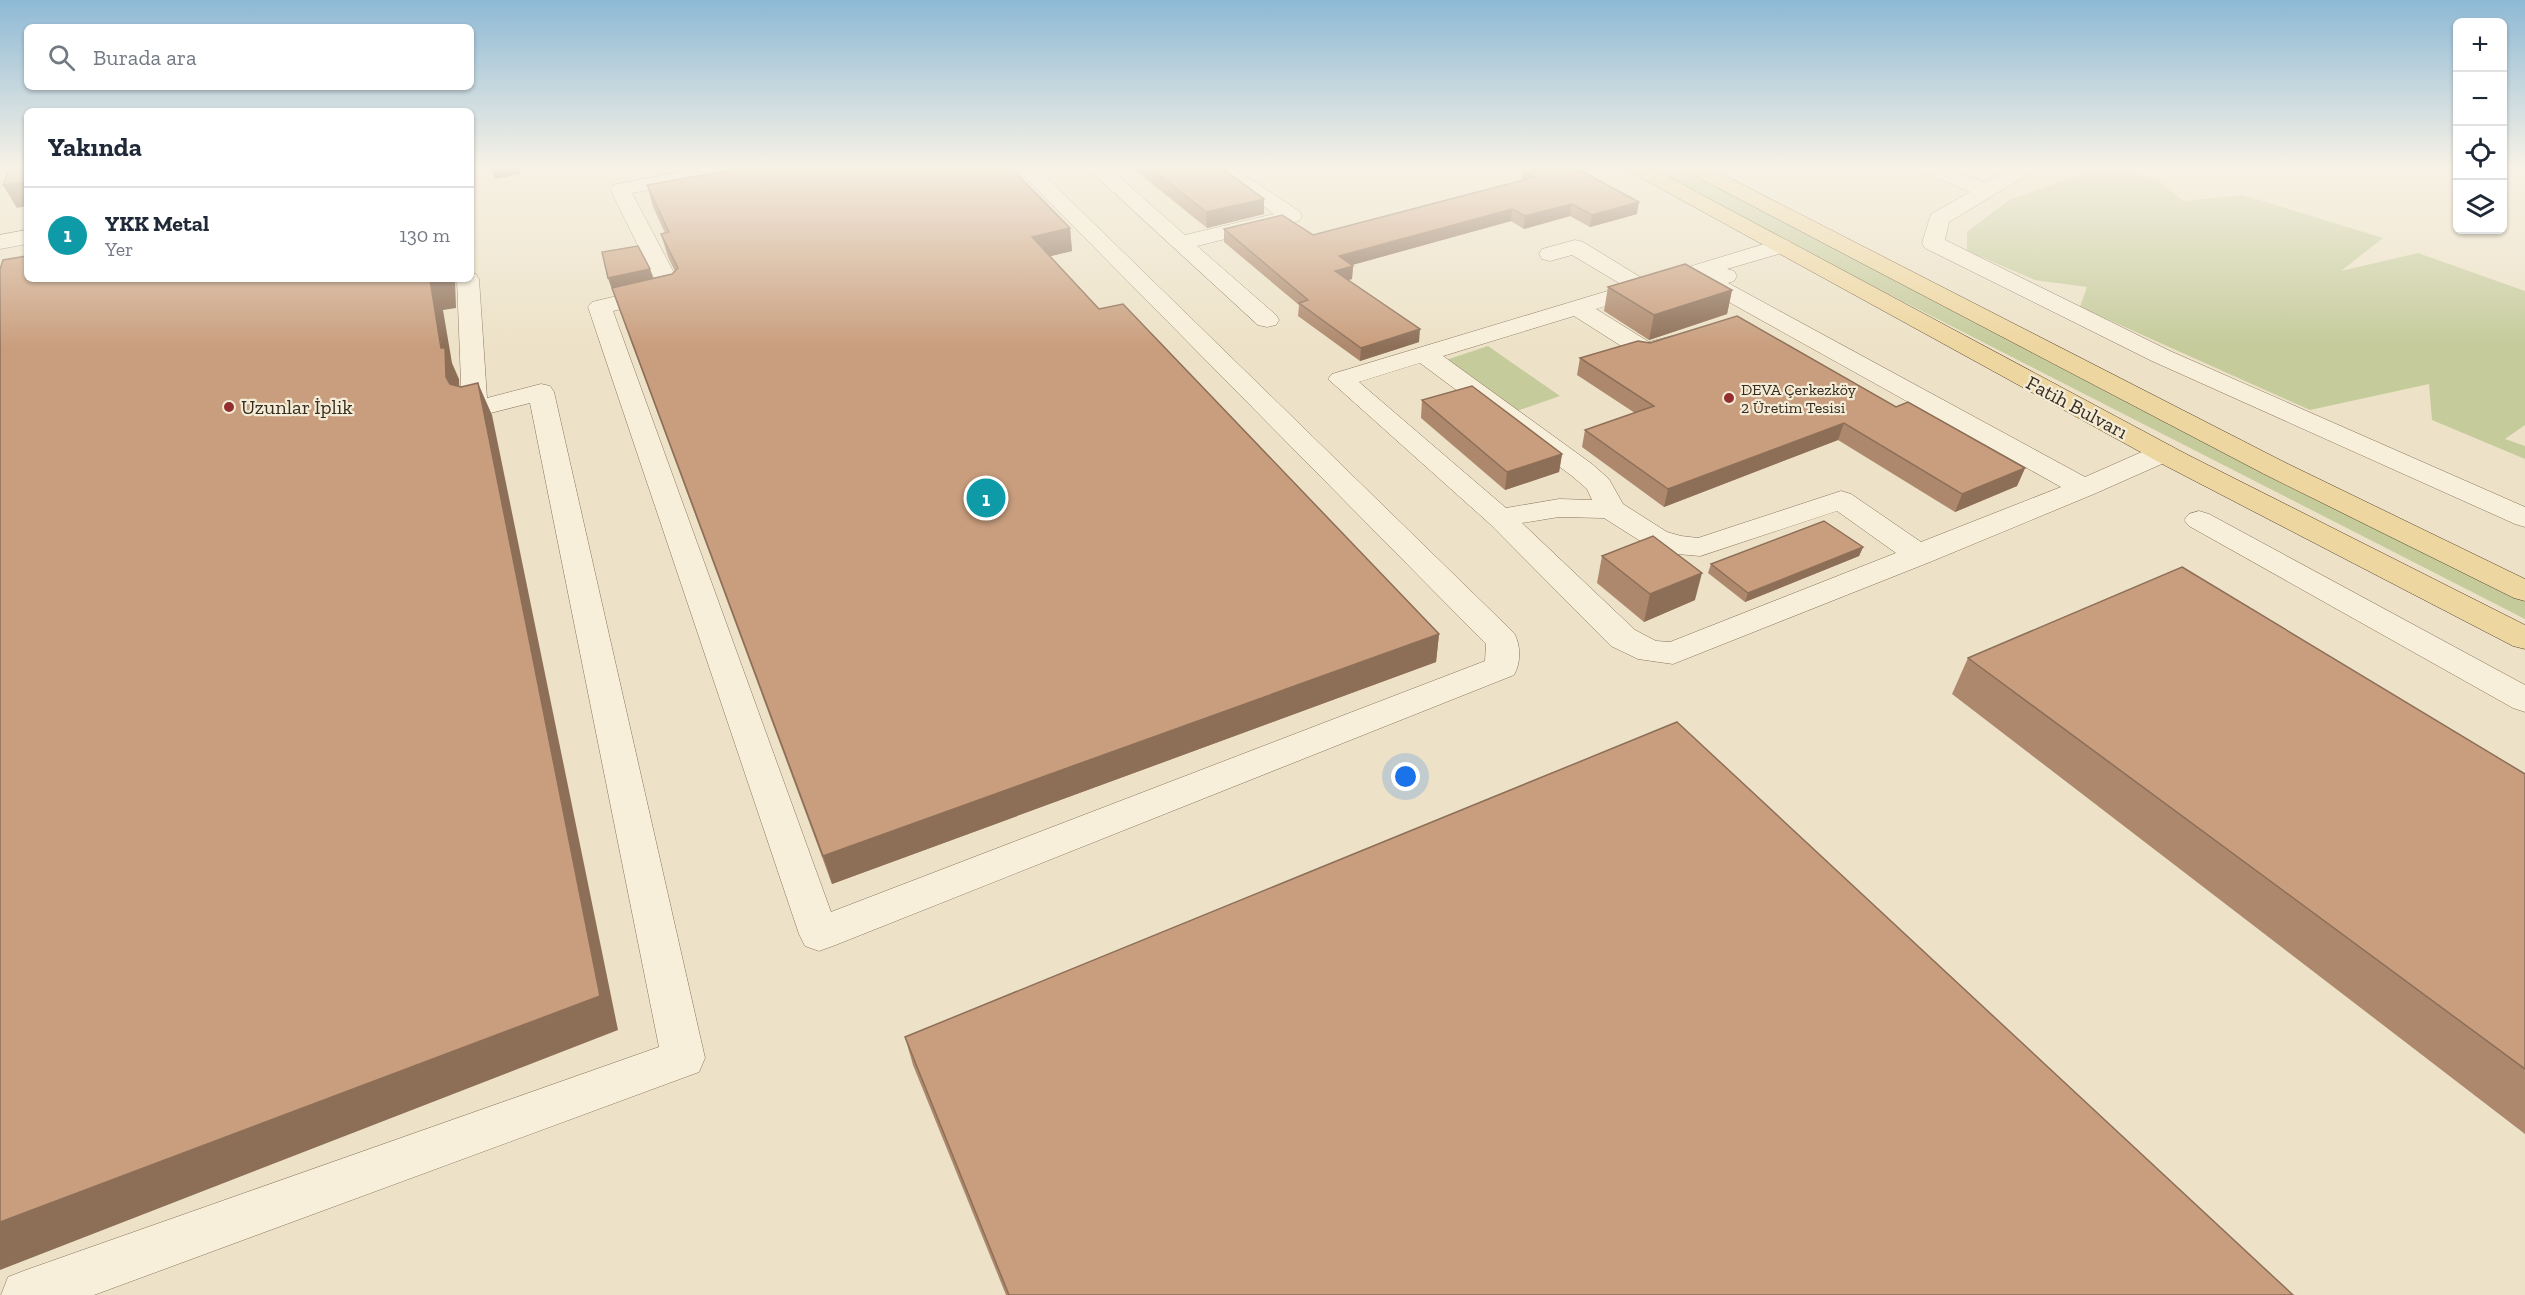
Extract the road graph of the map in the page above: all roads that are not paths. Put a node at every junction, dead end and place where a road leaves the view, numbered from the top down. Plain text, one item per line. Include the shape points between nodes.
1 (639, 226) edge
2 (1085, 226) edge
3 (1164, 226) edge
4 (1248, 226) edge
5 (1745, 226) edge
6 (1815, 226) edge
7 (1937, 226) edge
8 (24, 238) edge
9 (0, 242) edge
10 (1181, 243) junction
11 (1790, 251) junction
12 (1550, 254) dead end
13 (468, 282) edge
14 (1643, 288) junction
15 (1577, 308) junction
16 (1764, 312) junction
17 (1267, 320) dead end
18 (1732, 323) edge
19 (1689, 337) edge
20 (1424, 354) junction
21 (2163, 453) junction
22 (2084, 488) junction
23 (1611, 509) junction
24 (1500, 518) junction
25 (2525, 518) edge
26 (2199, 520) dead end
27 (1919, 555) junction
28 (2525, 591) edge
29 (2525, 638) edge
30 (2525, 700) edge
31 (26, 1295) edge

1 - 2 street via 671,290 600,306 819,934 1502,667 1502,641
3 - 10 street
4 - 10 street
5 - 11 main road, Fatih Bulvarı
6 - 28 main road, Fatih Bulvarı via 2274,468
7 - 25 street via 1933,243 2161,356
8 - 9 street
10 - 17 street
11 - 14 street
11 - 16 street via 1708,281
11 - 21 main road, Fatih Bulvarı
12 - 14 street via 1575,247
13 - 31 street via 475,409 541,392 683,1058
14 - 15 street
15 - 19 street via 1646,351
15 - 20 street
16 - 18 street
16 - 22 street
20 - 23 street via 1582,470 1599,486
20 - 24 street via 1341,379
21 - 22 street
21 - 29 main road, Fatih Bulvarı
22 - 27 street
23 - 24 street via 1559,508
23 - 27 street via 1656,538 1700,548 1841,500
24 - 27 street via 1623,638 1650,651 1674,653
26 - 30 street

